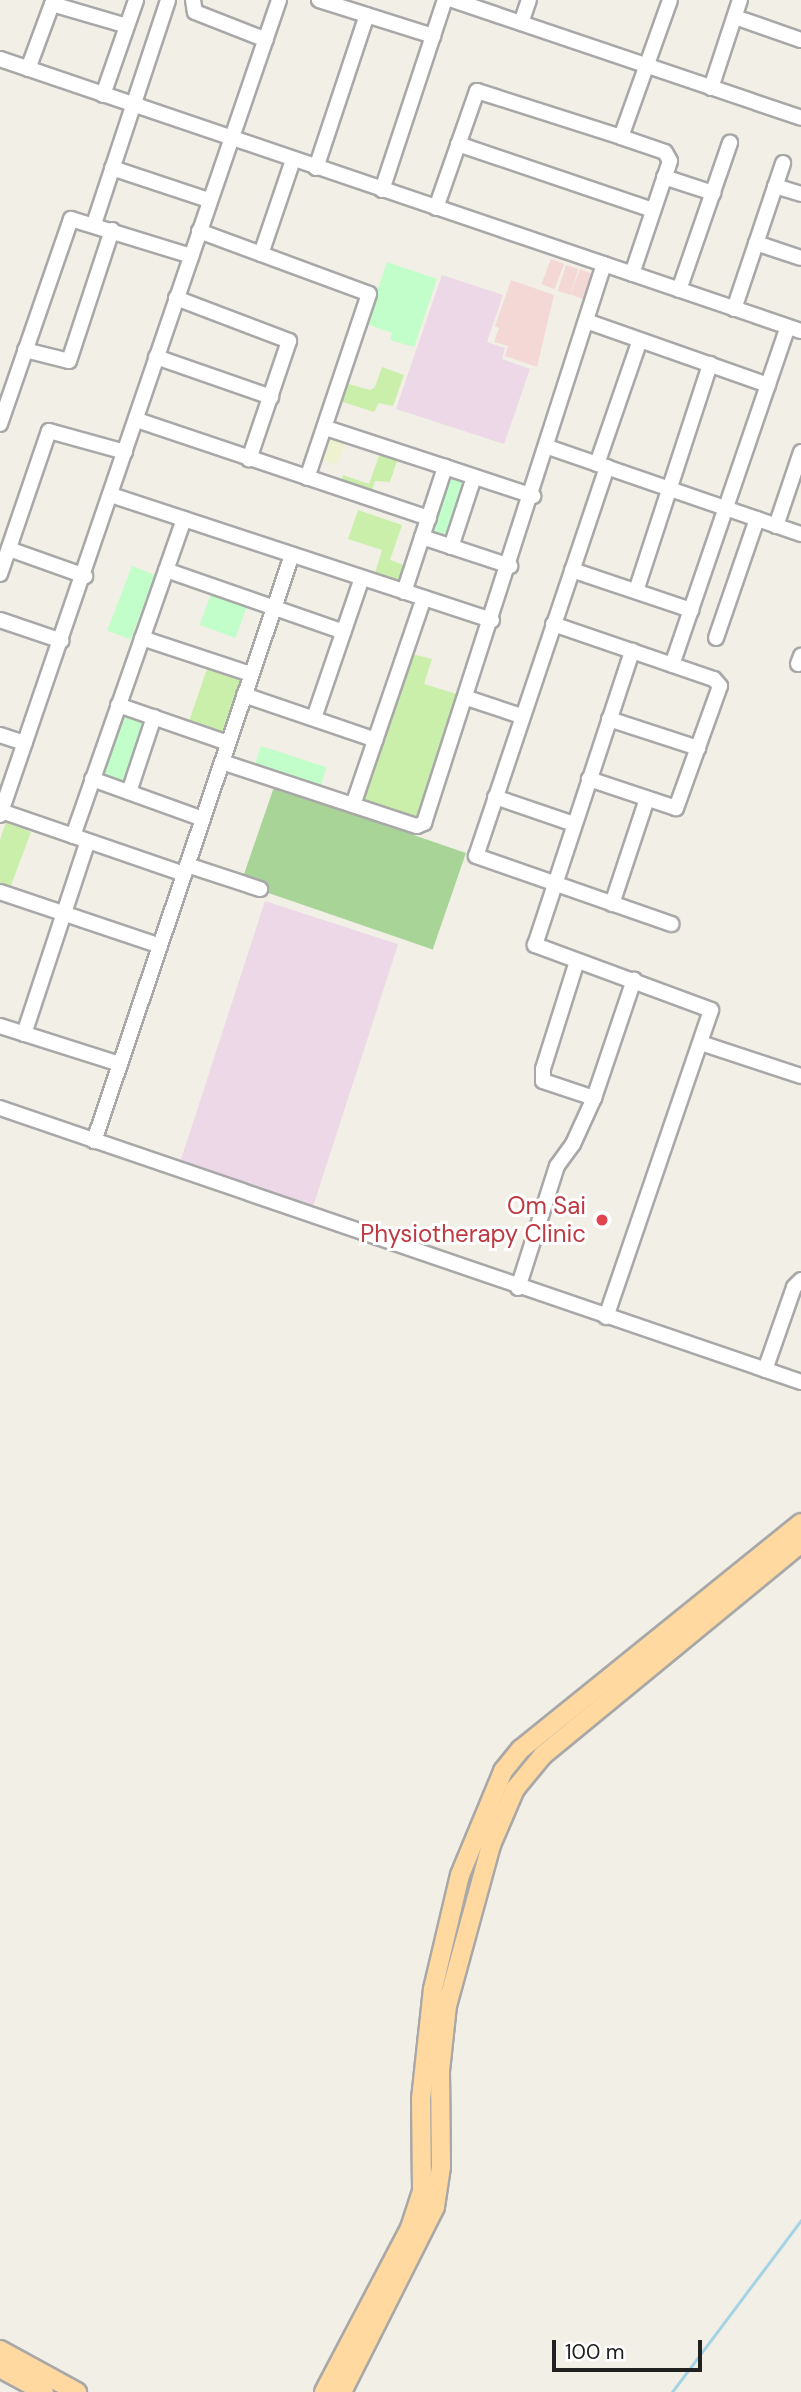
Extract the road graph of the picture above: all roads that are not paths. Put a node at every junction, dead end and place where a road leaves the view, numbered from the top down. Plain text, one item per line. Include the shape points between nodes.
1 (136, 0) edge
2 (168, 0) edge
3 (193, 0) edge
4 (279, 0) edge
5 (319, 0) edge
6 (445, 0) edge
7 (453, 0) edge
8 (529, 0) edge
9 (670, 0) edge
10 (740, 0) edge
11 (367, 15) junction
12 (735, 17) junction
13 (522, 23) junction
14 (127, 26) junction
15 (433, 36) junction
16 (266, 40) junction
17 (801, 40) edge
18 (0, 59) edge
19 (647, 66) junction
20 (28, 69) junction
21 (711, 88) junction
22 (103, 95) junction
23 (133, 105) junction
24 (801, 118) edge
25 (621, 137) junction
26 (231, 139) junction
27 (730, 143) dead end
28 (458, 144) junction
29 (293, 160) junction
30 (783, 163) dead end
31 (112, 168) junction
32 (316, 168) junction
33 (664, 177) junction
34 (775, 186) junction
35 (382, 190) junction
36 (713, 193) junction
37 (801, 194) edge
38 (209, 200) junction
39 (436, 208) junction
40 (653, 210) junction
41 (94, 224) junction
42 (112, 230) junction
43 (199, 231) junction
44 (756, 243) junction
45 (261, 254) junction
46 (191, 256) junction
47 (801, 258) edge
48 (604, 264) junction
49 (632, 274) junction
50 (679, 290) junction
51 (176, 298) junction
52 (734, 309) junction
53 (586, 321) junction
54 (794, 329) edge
55 (640, 340) junction
56 (25, 350) junction
57 (156, 358) junction
58 (710, 364) junction
59 (768, 385) junction
60 (271, 397) junction
61 (136, 420) junction
62 (0, 424) edge
63 (326, 428) junction
64 (548, 447) junction
65 (125, 452) junction
66 (801, 452) edge
67 (249, 459) junction
68 (602, 465) junction
69 (445, 467) junction
70 (474, 477) junction
71 (307, 478) junction
72 (669, 488) junction
73 (111, 495) junction
74 (533, 496) junction
75 (726, 508) junction
76 (429, 518) junction
77 (184, 519) junction
78 (757, 519) junction
79 (776, 526) junction
80 (801, 534) edge
81 (422, 537) junction
82 (451, 547) junction
83 (9, 549) junction
84 (292, 555) junction
85 (510, 566) junction
86 (166, 570) junction
87 (572, 570) junction
88 (0, 574) edge
89 (85, 576) junction
90 (362, 578) junction
91 (636, 591) junction
92 (404, 592) junction
93 (424, 598) junction
94 (274, 608) junction
95 (691, 610) junction
96 (0, 620) edge
97 (492, 620) junction
98 (553, 624) junction
99 (344, 632) junction
100 (142, 638) junction
101 (716, 638) dead end
102 (61, 641) junction
103 (632, 651) junction
104 (671, 665) junction
105 (251, 674) junction
106 (244, 695) junction
107 (467, 698) junction
108 (118, 705) junction
109 (522, 716) junction
110 (154, 717) junction
111 (314, 718) junction
112 (609, 719) junction
113 (0, 735) edge
114 (376, 740) junction
115 (24, 743) junction
116 (228, 743) junction
117 (698, 748) junction
118 (222, 762) junction
119 (92, 779) junction
120 (589, 779) junction
121 (129, 792) junction
122 (4, 793) edge
123 (495, 797) junction
124 (647, 799) junction
125 (354, 805) junction
126 (1, 813) edge
127 (203, 819) junction
128 (574, 824) junction
129 (73, 836) junction
130 (88, 841) junction
131 (186, 869) junction
132 (554, 884) junction
133 (260, 889) dead end
134 (0, 892) edge
135 (612, 904) junction
136 (64, 914) junction
137 (671, 925) dead end
138 (160, 946) junction
139 (577, 961) junction
140 (634, 980) junction
141 (0, 1026) edge
142 (24, 1034) junction
143 (701, 1043) junction
144 (120, 1064) junction
145 (801, 1076) edge
146 (594, 1098) junction
147 (0, 1108) edge
148 (94, 1141) junction
149 (801, 1280) edge
150 (518, 1288) junction
151 (606, 1317) junction
152 (765, 1370) junction
153 (801, 1382) edge
154 (801, 1523) edge
155 (801, 1543) edge
156 (0, 2350) edge
157 (0, 2368) edge
158 (44, 2392) edge
159 (77, 2392) edge
160 (324, 2392) edge
161 (342, 2392) edge

1 - 14 street
2 - 23 street
3 - 16 street via 195,12
4 - 16 street
5 - 11 street
6 - 15 street
7 - 13 street
8 - 13 street
9 - 19 street
10 - 12 street
11 - 15 street
11 - 32 street
12 - 17 street
12 - 21 street
13 - 19 street
14 - 20 street via 52,4
14 - 22 street
15 - 35 street
16 - 26 street
18 - 20 street
19 - 21 street
19 - 25 street
20 - 22 street
21 - 24 street
22 - 23 street
23 - 26 street
23 - 31 street
25 - 28 street via 481,90 475,93
25 - 33 street via 669,155
26 - 29 street
26 - 38 street
27 - 36 street
28 - 39 street
28 - 40 street
29 - 32 street
29 - 45 street
30 - 34 street
31 - 38 street
31 - 41 street
32 - 35 street
33 - 36 street
33 - 40 street
34 - 37 street
34 - 44 street
35 - 39 street
36 - 50 street
38 - 43 street
39 - 48 street
40 - 49 street
41 - 42 street
41 - 56 street via 77,218 67,223
42 - 46 street
42 - 56 street via 69,360
43 - 45 street
43 - 46 street
44 - 47 street
44 - 52 street
45 - 63 street via 369,294
46 - 51 street
48 - 49 street
48 - 53 street
49 - 50 street
50 - 52 street
51 - 57 street
51 - 60 street via 289,341
52 - 54 street
53 - 55 street
53 - 64 street
54 - 59 street
55 - 58 street
55 - 68 street
56 - 62 street
57 - 60 street
57 - 61 street
58 - 59 street
58 - 72 street
59 - 75 street
60 - 67 street
61 - 65 street
61 - 67 street
63 - 69 street
63 - 71 street
64 - 68 street
64 - 74 street
65 - 73 street
65 - 83 street via 50,431
66 - 79 street
67 - 71 street
68 - 72 street
68 - 87 street
69 - 70 street
69 - 76 street
70 - 74 street
70 - 82 street
71 - 76 street
72 - 75 street
72 - 91 street
73 - 77 street
73 - 89 street
74 - 85 street
75 - 78 street
75 - 95 street
76 - 81 street
77 - 84 street
77 - 86 street
78 - 79 street
78 - 101 street
79 - 80 street
81 - 82 street
81 - 92 street
82 - 85 street
83 - 88 street
83 - 89 street
84 - 90 street
84 - 94 street
85 - 97 street
86 - 94 street
86 - 100 street
87 - 91 street
87 - 98 street
89 - 102 street
90 - 92 street
90 - 99 street
91 - 95 street
92 - 93 street
93 - 97 street
93 - 114 street
94 - 99 street
94 - 105 street
95 - 104 street
96 - 102 street
97 - 107 street
98 - 103 street
98 - 109 street
99 - 111 street
100 - 105 street
100 - 108 street
102 - 115 street
103 - 104 street
103 - 112 street
104 - 117 street via 718,682
105 - 106 street
106 - 111 street
106 - 116 street
107 - 109 street
107 - 125 street via 424,823 417,826
108 - 110 street
108 - 119 street
109 - 123 street
110 - 116 street
110 - 121 street
111 - 114 street
112 - 117 street
112 - 120 street
113 - 115 street
114 - 125 street
115 - 122 street
116 - 118 street
117 - 124 street via 679,805
118 - 125 street
118 - 127 street
119 - 121 street
119 - 129 street
120 - 124 street
120 - 128 street
121 - 127 street
122 - 126 street
123 - 128 street
123 - 132 street via 476,856
124 - 135 street
126 - 129 street
127 - 131 street
128 - 132 street
129 - 130 street
130 - 131 street
130 - 136 street
131 - 133 street
131 - 138 street
132 - 135 street
132 - 139 street via 535,945
134 - 136 street
135 - 137 street
136 - 138 street
136 - 142 street
138 - 144 street
139 - 140 street
139 - 146 street via 541,1077 543,1082
140 - 143 street via 707,1005 711,1010
140 - 146 street
141 - 142 street
142 - 144 street
143 - 145 street
143 - 151 street
144 - 148 street
146 - 150 street via 573,1144 557,1166
147 - 148 street
148 - 150 street
149 - 152 street via 794,1287
150 - 151 street
151 - 152 street
152 - 153 street
154 - 160 main road via 521,1749 503,1771 460,1875 433,1989 421,2099 422,2190 410,2228
155 - 161 main road via 543,1755 515,1788 491,1845 447,2006 440,2071 441,2166 435,2207
156 - 159 main road
157 - 158 main road

